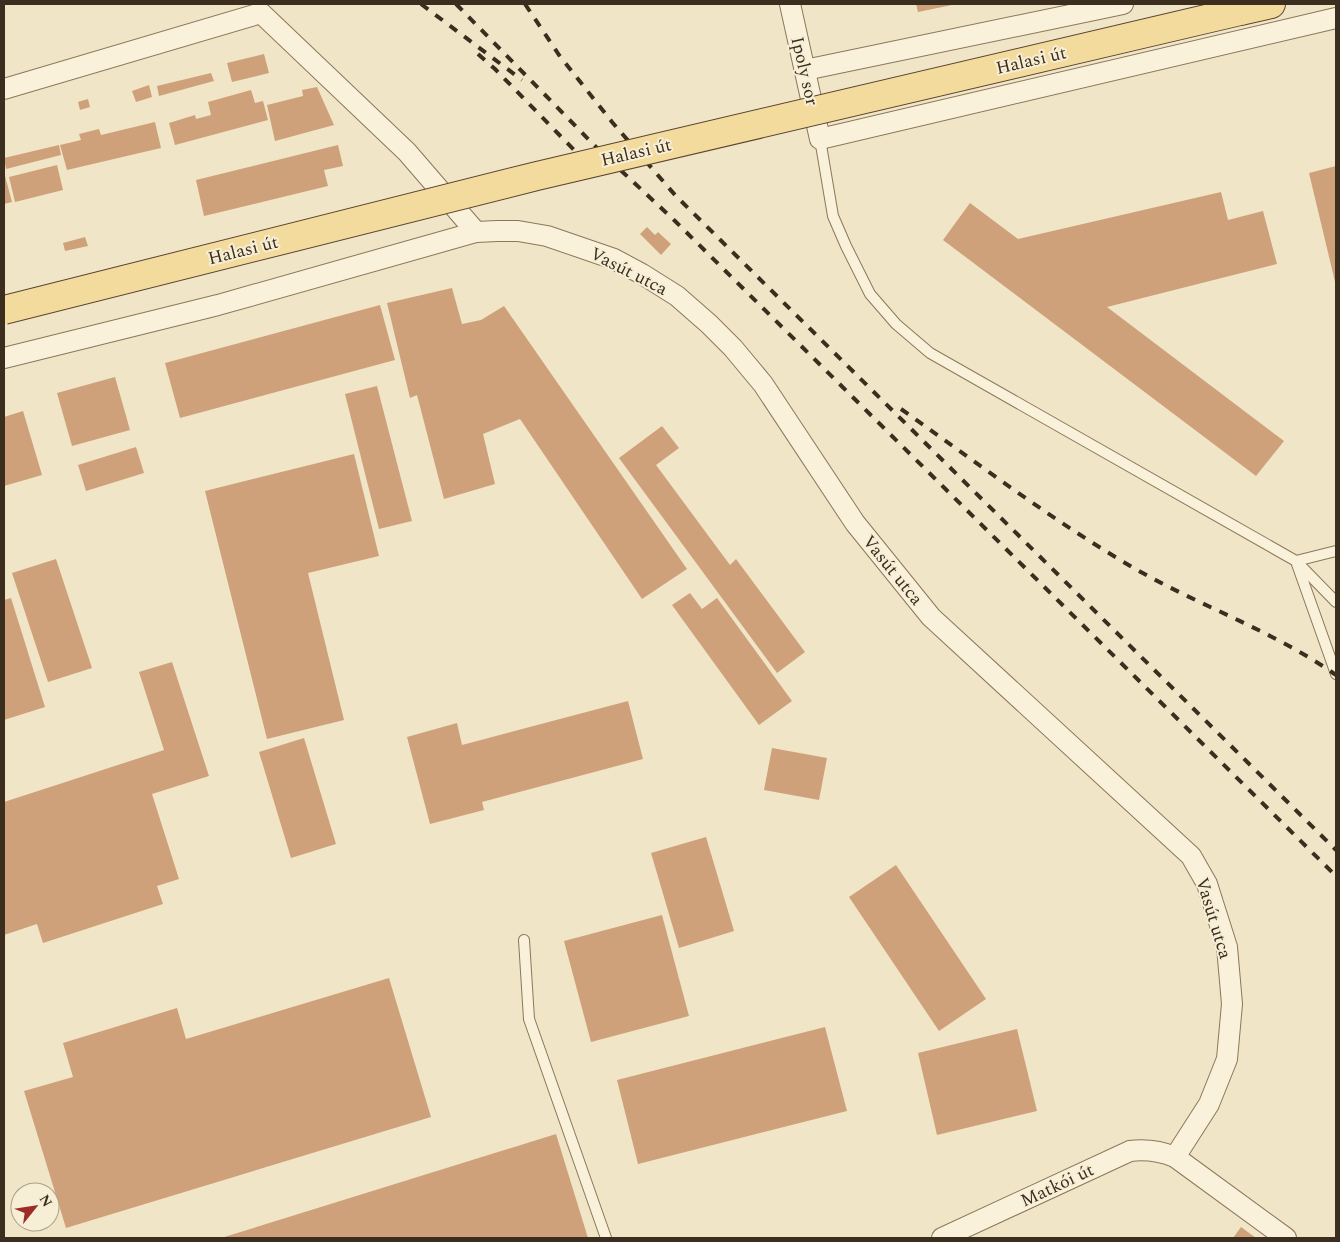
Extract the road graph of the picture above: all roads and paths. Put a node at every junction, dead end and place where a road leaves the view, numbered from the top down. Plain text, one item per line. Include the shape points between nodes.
1 (790, 4) edge
2 (1122, 4) edge
3 (1271, 4) edge
4 (256, 9) edge
5 (1336, 18) edge
6 (805, 70) junction
7 (4, 89) edge
8 (820, 139) junction
9 (476, 232) junction
10 (4, 310) edge
11 (4, 358) edge
12 (1336, 551) edge
13 (1296, 561) junction
14 (1336, 602) edge
15 (1336, 674) edge
16 (524, 940) dead end
17 (1175, 1158) junction
18 (606, 1238) edge
19 (942, 1238) edge
20 (1286, 1238) edge

1 - 6 street, Ipoly sor
2 - 6 street
3 - 10 main road, Halasi út, bridge via 537,176
4 - 7 street
4 - 9 street via 407,152
5 - 8 street
6 - 8 street, Ipoly sor
8 - 13 lane via 833,216 870,294 896,324 930,353
9 - 11 street via 218,305
9 - 17 street, Vasút utca via 547,236 605,256 677,296 709,324 763,384 855,523 931,617 1191,856 1208,884 1227,947 1232,1004 1227,1059 1208,1104
12 - 13 lane
13 - 14 lane
13 - 15 lane
16 - 18 lane via 529,1019
17 - 19 street, Matkói út via 1162,1152 1130,1151
17 - 20 street

